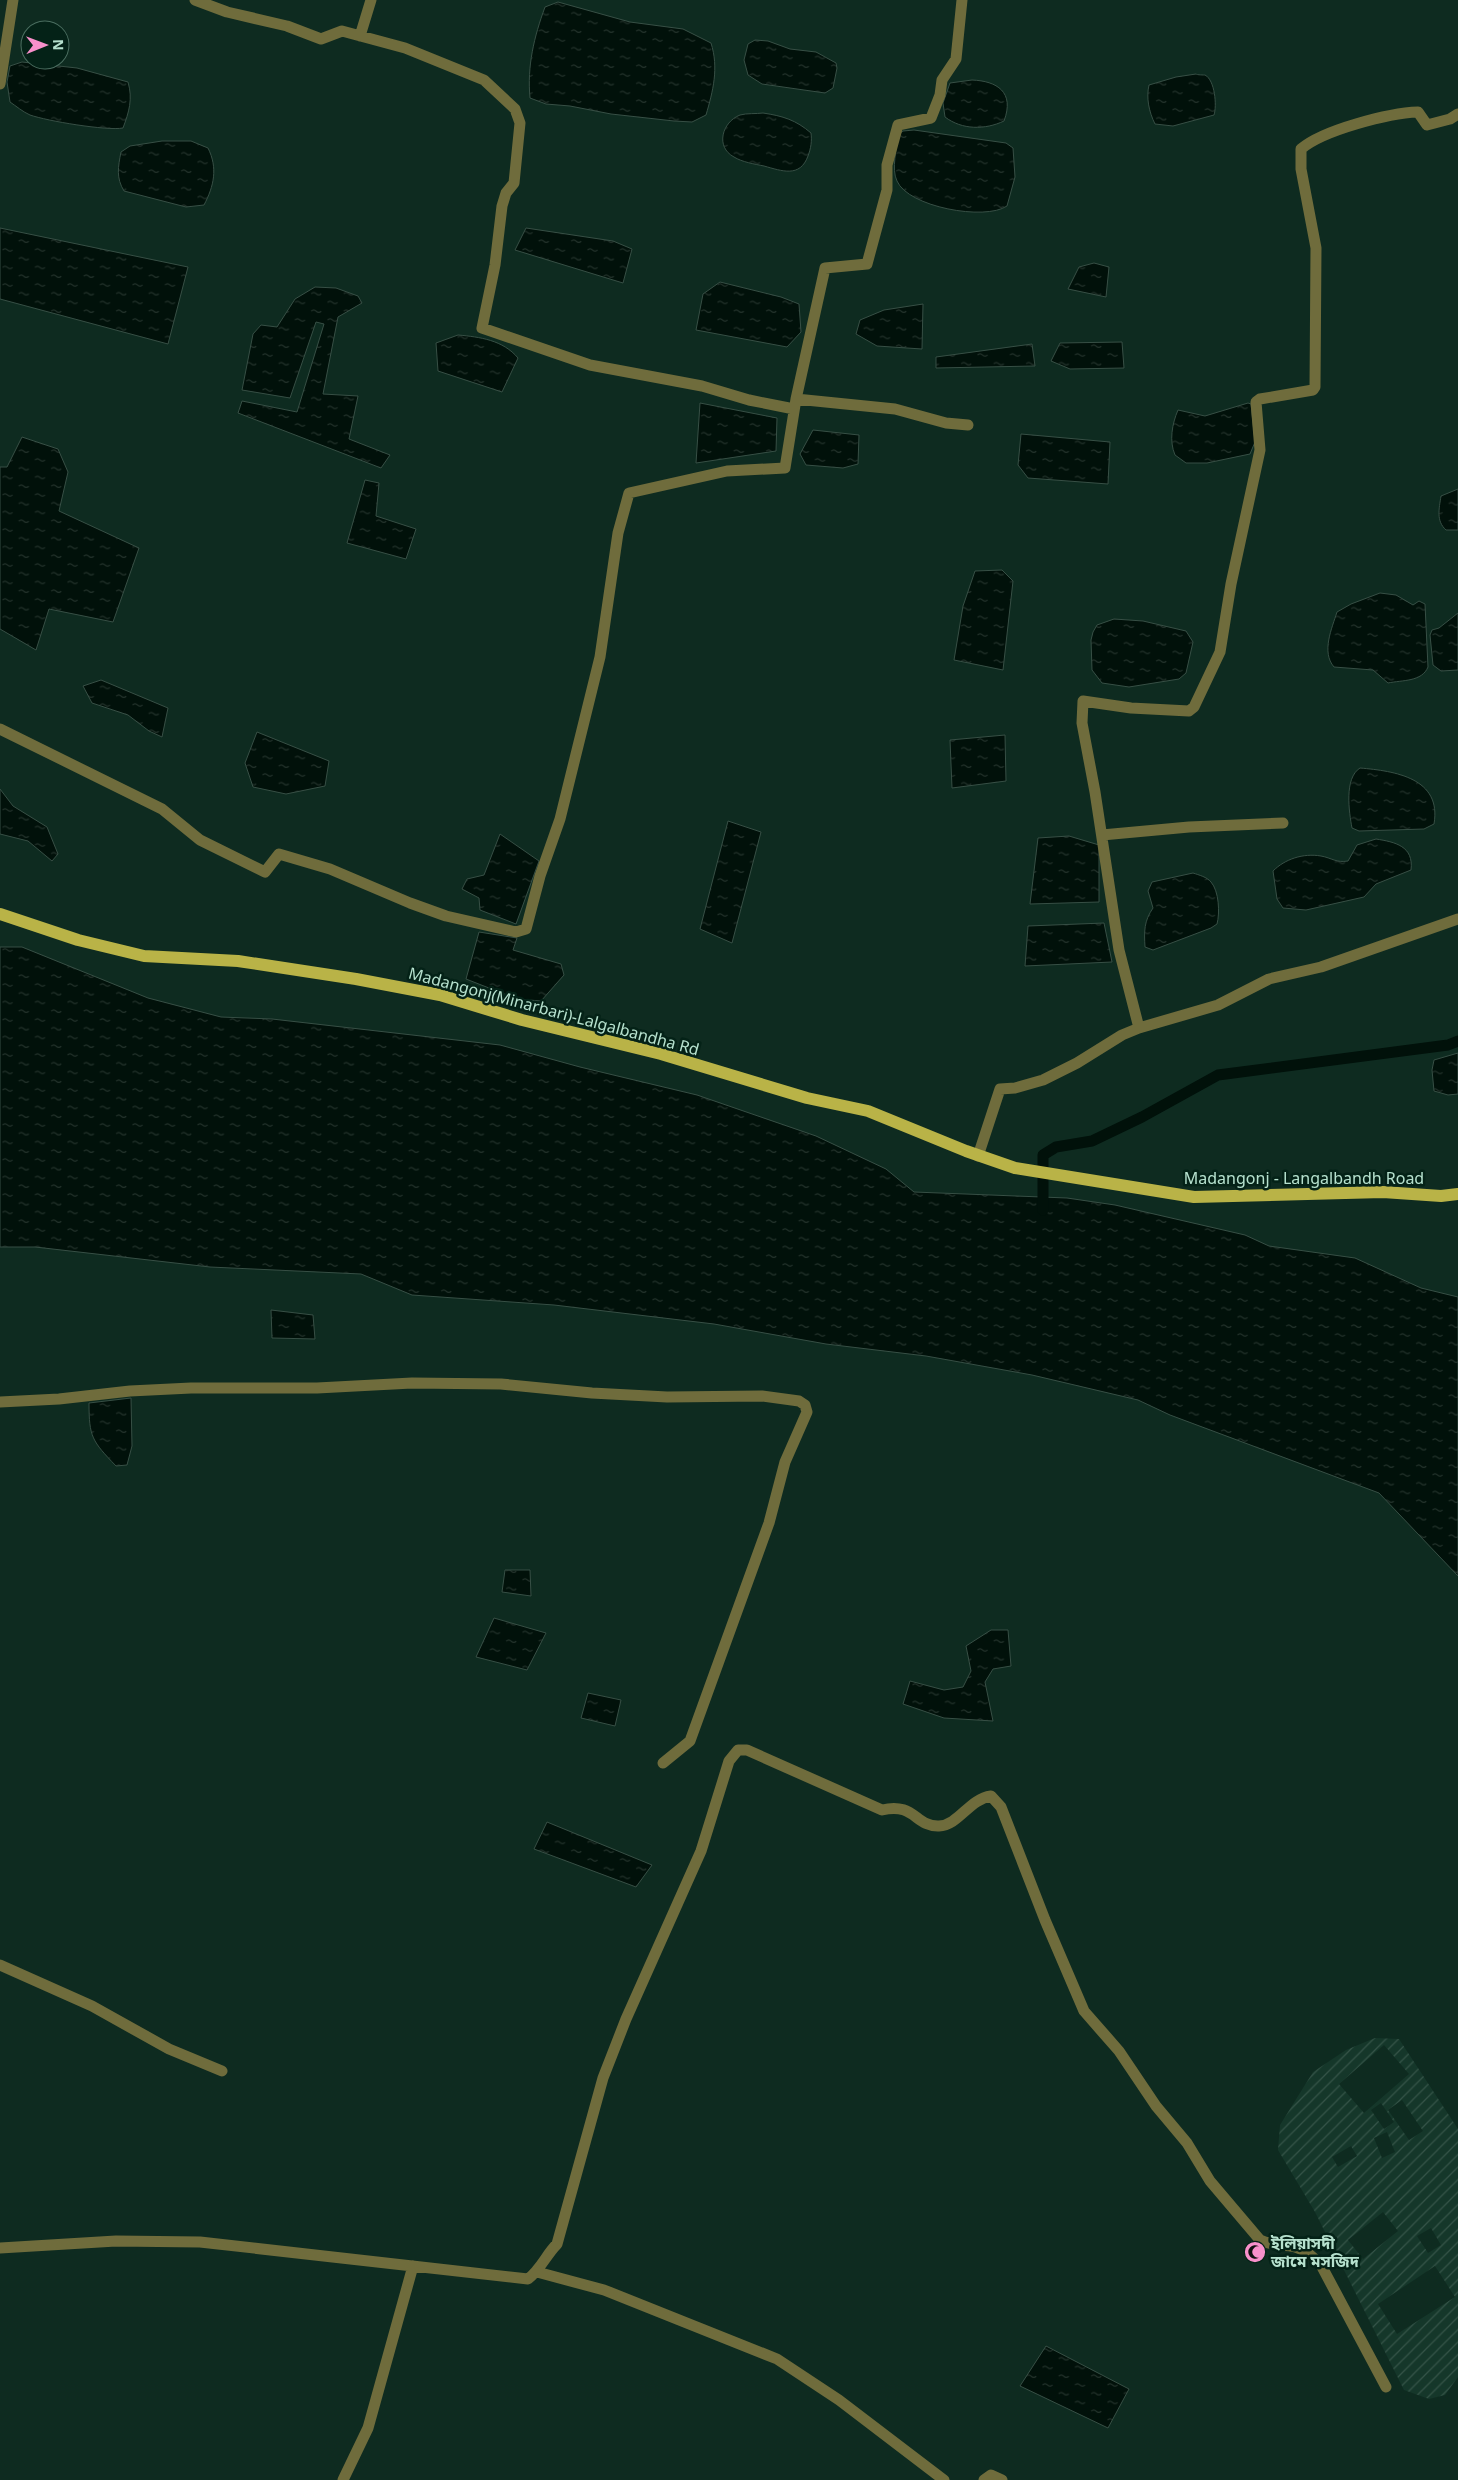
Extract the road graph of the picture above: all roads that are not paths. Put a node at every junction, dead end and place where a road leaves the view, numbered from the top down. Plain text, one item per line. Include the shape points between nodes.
1 (13, 0) edge
2 (195, 0) edge
3 (371, 0) edge
4 (962, 0) edge
5 (360, 36) junction
6 (0, 84) edge
7 (1458, 114) edge
8 (795, 404) junction
9 (968, 425) dead end
10 (0, 729) edge
11 (1283, 823) dead end
12 (1102, 835) junction
13 (0, 914) edge
14 (1458, 919) edge
15 (1139, 1028) junction
16 (978, 1156) junction
17 (1060, 1177) joint
18 (1458, 1194) edge
19 (0, 1402) edge
20 (663, 1763) dead end
21 (0, 1965) edge
22 (222, 2071) dead end
23 (0, 2248) edge
24 (413, 2266) junction
25 (537, 2272) junction
26 (1386, 2387) dead end
27 (343, 2480) edge
28 (944, 2480) edge
29 (984, 2480) edge
30 (1002, 2480) edge

1 - 6 street
2 - 5 street via 321,39 342,32
3 - 5 street
4 - 8 street via 956,59 942,80 931,118 898,125 887,165 887,190 867,264 825,268
5 - 8 street via 405,48 484,80 515,109 520,123 514,184 506,193 502,206 482,328 590,365 702,386 749,400
7 - 12 street via 1427,125 1418,112 1406,112 1350,126 1300,149 1316,248 1315,387 1256,402 1260,450 1220,652 1194,707 1179,712 1083,701 1082,723
8 - 9 street via 895,408 946,423
8 - 10 street via 785,468 727,471 629,493 618,533 600,657 560,819 526,929 516,932 446,916 330,869 279,854 265,872 200,840 162,809
11 - 12 street
12 - 15 street via 1118,950
13 - 16 main road, Madangonj(Minarbari)-Lalgalbandha Rd via 78,940 144,956 238,961 356,978 440,995 522,1020 662,1054 807,1098 868,1111
14 - 15 street via 1321,967 1268,979 1218,1005
15 - 16 street via 1043,1080 1000,1089
16 - 17 main road, Madangonj(Minarbari)-Lalgalbandha Rd
17 - 18 main road, Madangonj - Langalbandh Road via 1194,1197 1383,1192
19 - 20 street via 191,1388 317,1388 412,1383 501,1384 667,1397 762,1396 799,1401 807,1412 785,1462 769,1523 720,1663 690,1741
21 - 22 street via 92,2006 169,2050
23 - 24 street via 116,2241 200,2242
24 - 25 street via 528,2279
24 - 27 street via 368,2428
25 - 26 street via 548,2253 558,2244 603,2078 629,2010 701,1852 729,1761 738,1750 748,1750 882,1810 903,1808 929,1825 948,1824 981,1797 991,1796 1001,1807 1084,2011 1119,2051 1156,2106 1187,2143 1210,2181 1260,2240 1295,2247 1310,2254 1321,2265
25 - 28 street via 604,2290 777,2359 839,2400
29 - 30 street via 991,2475

